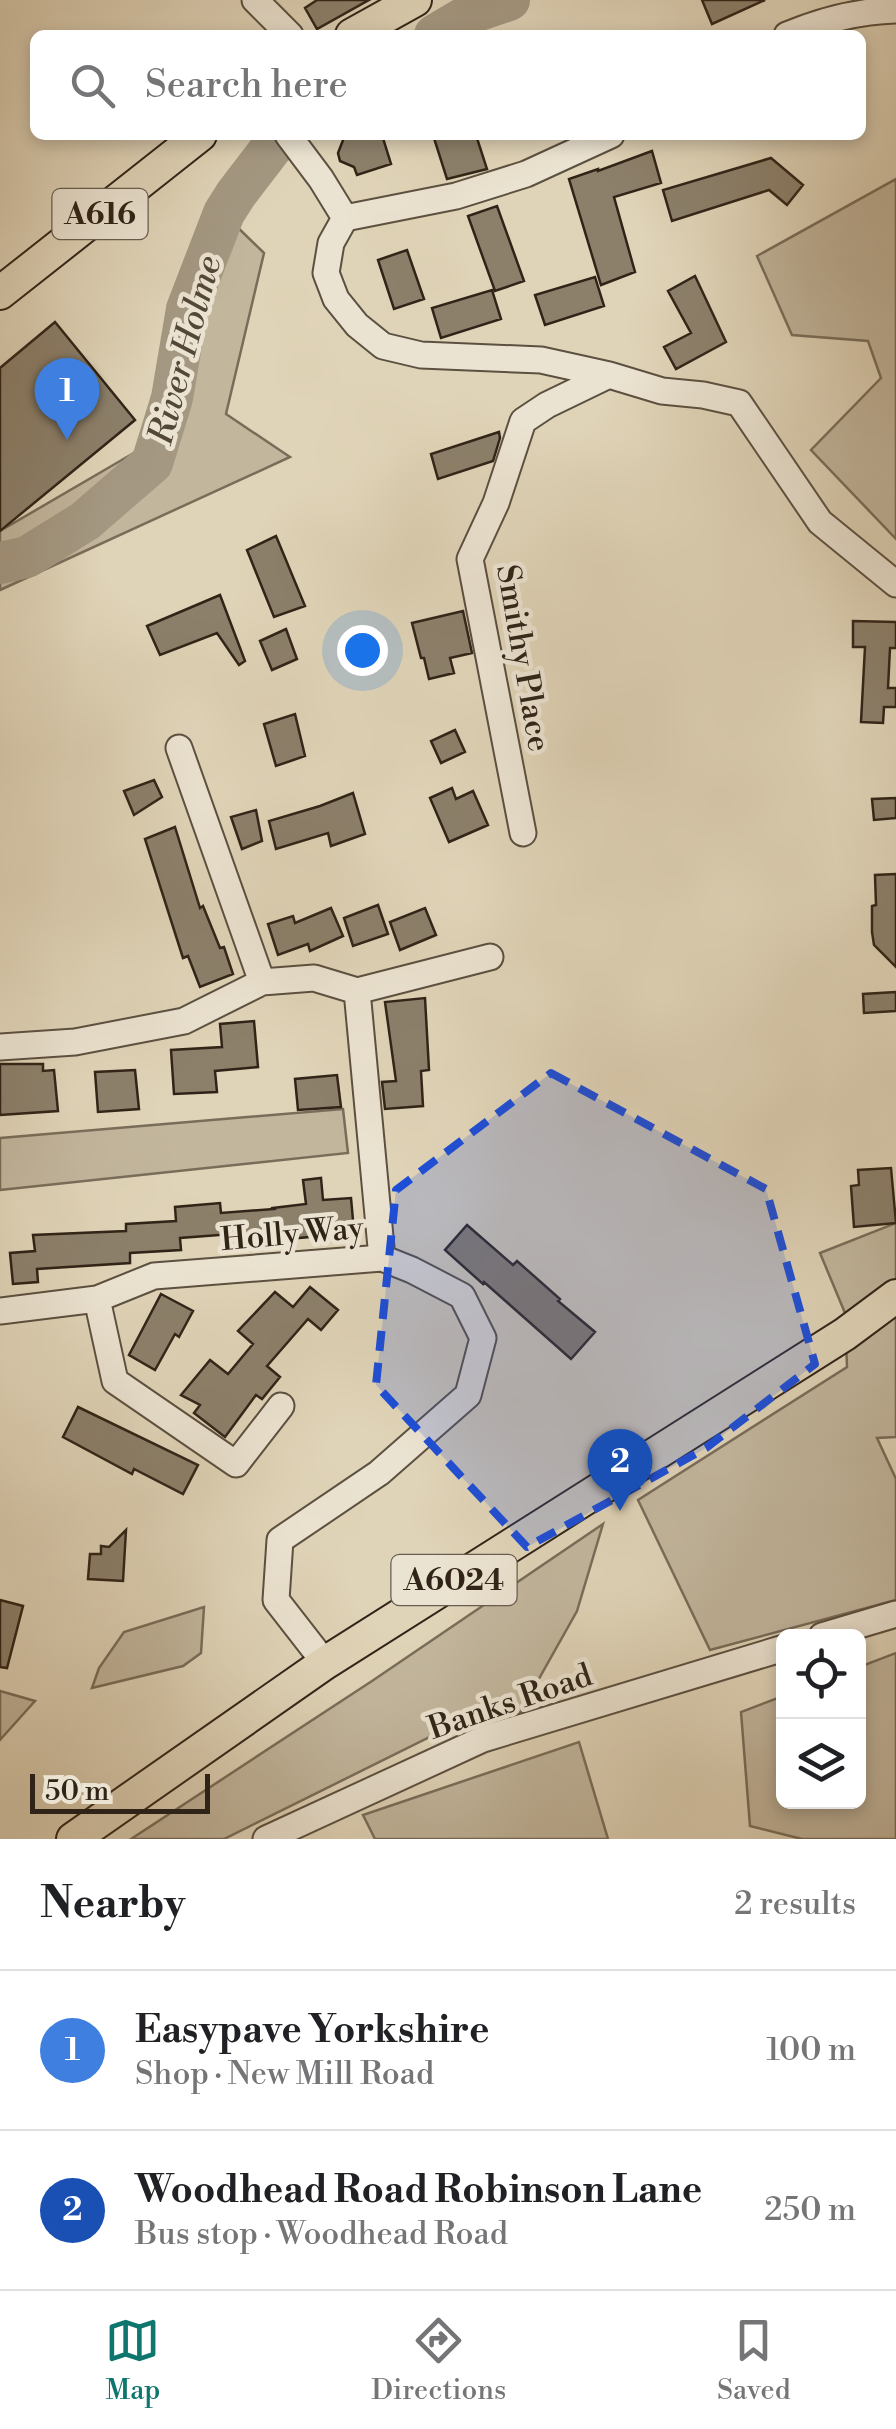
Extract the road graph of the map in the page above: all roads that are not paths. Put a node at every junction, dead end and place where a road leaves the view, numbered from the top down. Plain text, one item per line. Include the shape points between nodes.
1 (255, 0) edge
2 (415, 0) edge
3 (896, 10) edge
4 (285, 30) edge
5 (361, 30) edge
6 (798, 30) edge
7 (194, 140) edge
8 (600, 140) edge
9 (295, 144) edge
10 (345, 218) junction
11 (0, 293) edge
12 (609, 375) junction
13 (896, 584) edge
14 (178, 748) dead end
15 (523, 833) dead end
16 (490, 957) dead end
17 (262, 982) junction
18 (356, 991) junction
19 (0, 1046) edge
20 (382, 1258) junction
21 (896, 1296) edge
22 (97, 1299) junction
23 (0, 1310) edge
24 (282, 1406) dead end
25 (896, 1614) edge
26 (846, 1629) edge
27 (776, 1650) edge
28 (325, 1663) junction
29 (72, 1839) edge
30 (266, 1839) edge

1 - 4 street
2 - 5 main road
3 - 6 street via 863,11
7 - 11 main road, A616
8 - 10 street via 456,196
9 - 10 street
10 - 12 street via 331,243 326,273 346,312 383,346 421,355 541,360
12 - 13 street via 662,392 739,403 820,522
12 - 15 street, Smithy Place via 523,420 470,560
14 - 17 street
16 - 18 street
17 - 18 street via 314,978
17 - 19 street via 184,1021 75,1042
18 - 20 street
20 - 22 street, Holly Way via 154,1276
20 - 28 street, Holly Way via 462,1296 483,1338 468,1395 379,1473 280,1540 276,1600
21 - 28 main road, A6024
22 - 23 street, Holly Way
22 - 24 street via 115,1381 236,1464
25 - 26 street
27 - 30 street, Banks Road via 484,1738
28 - 29 main road, A6024

